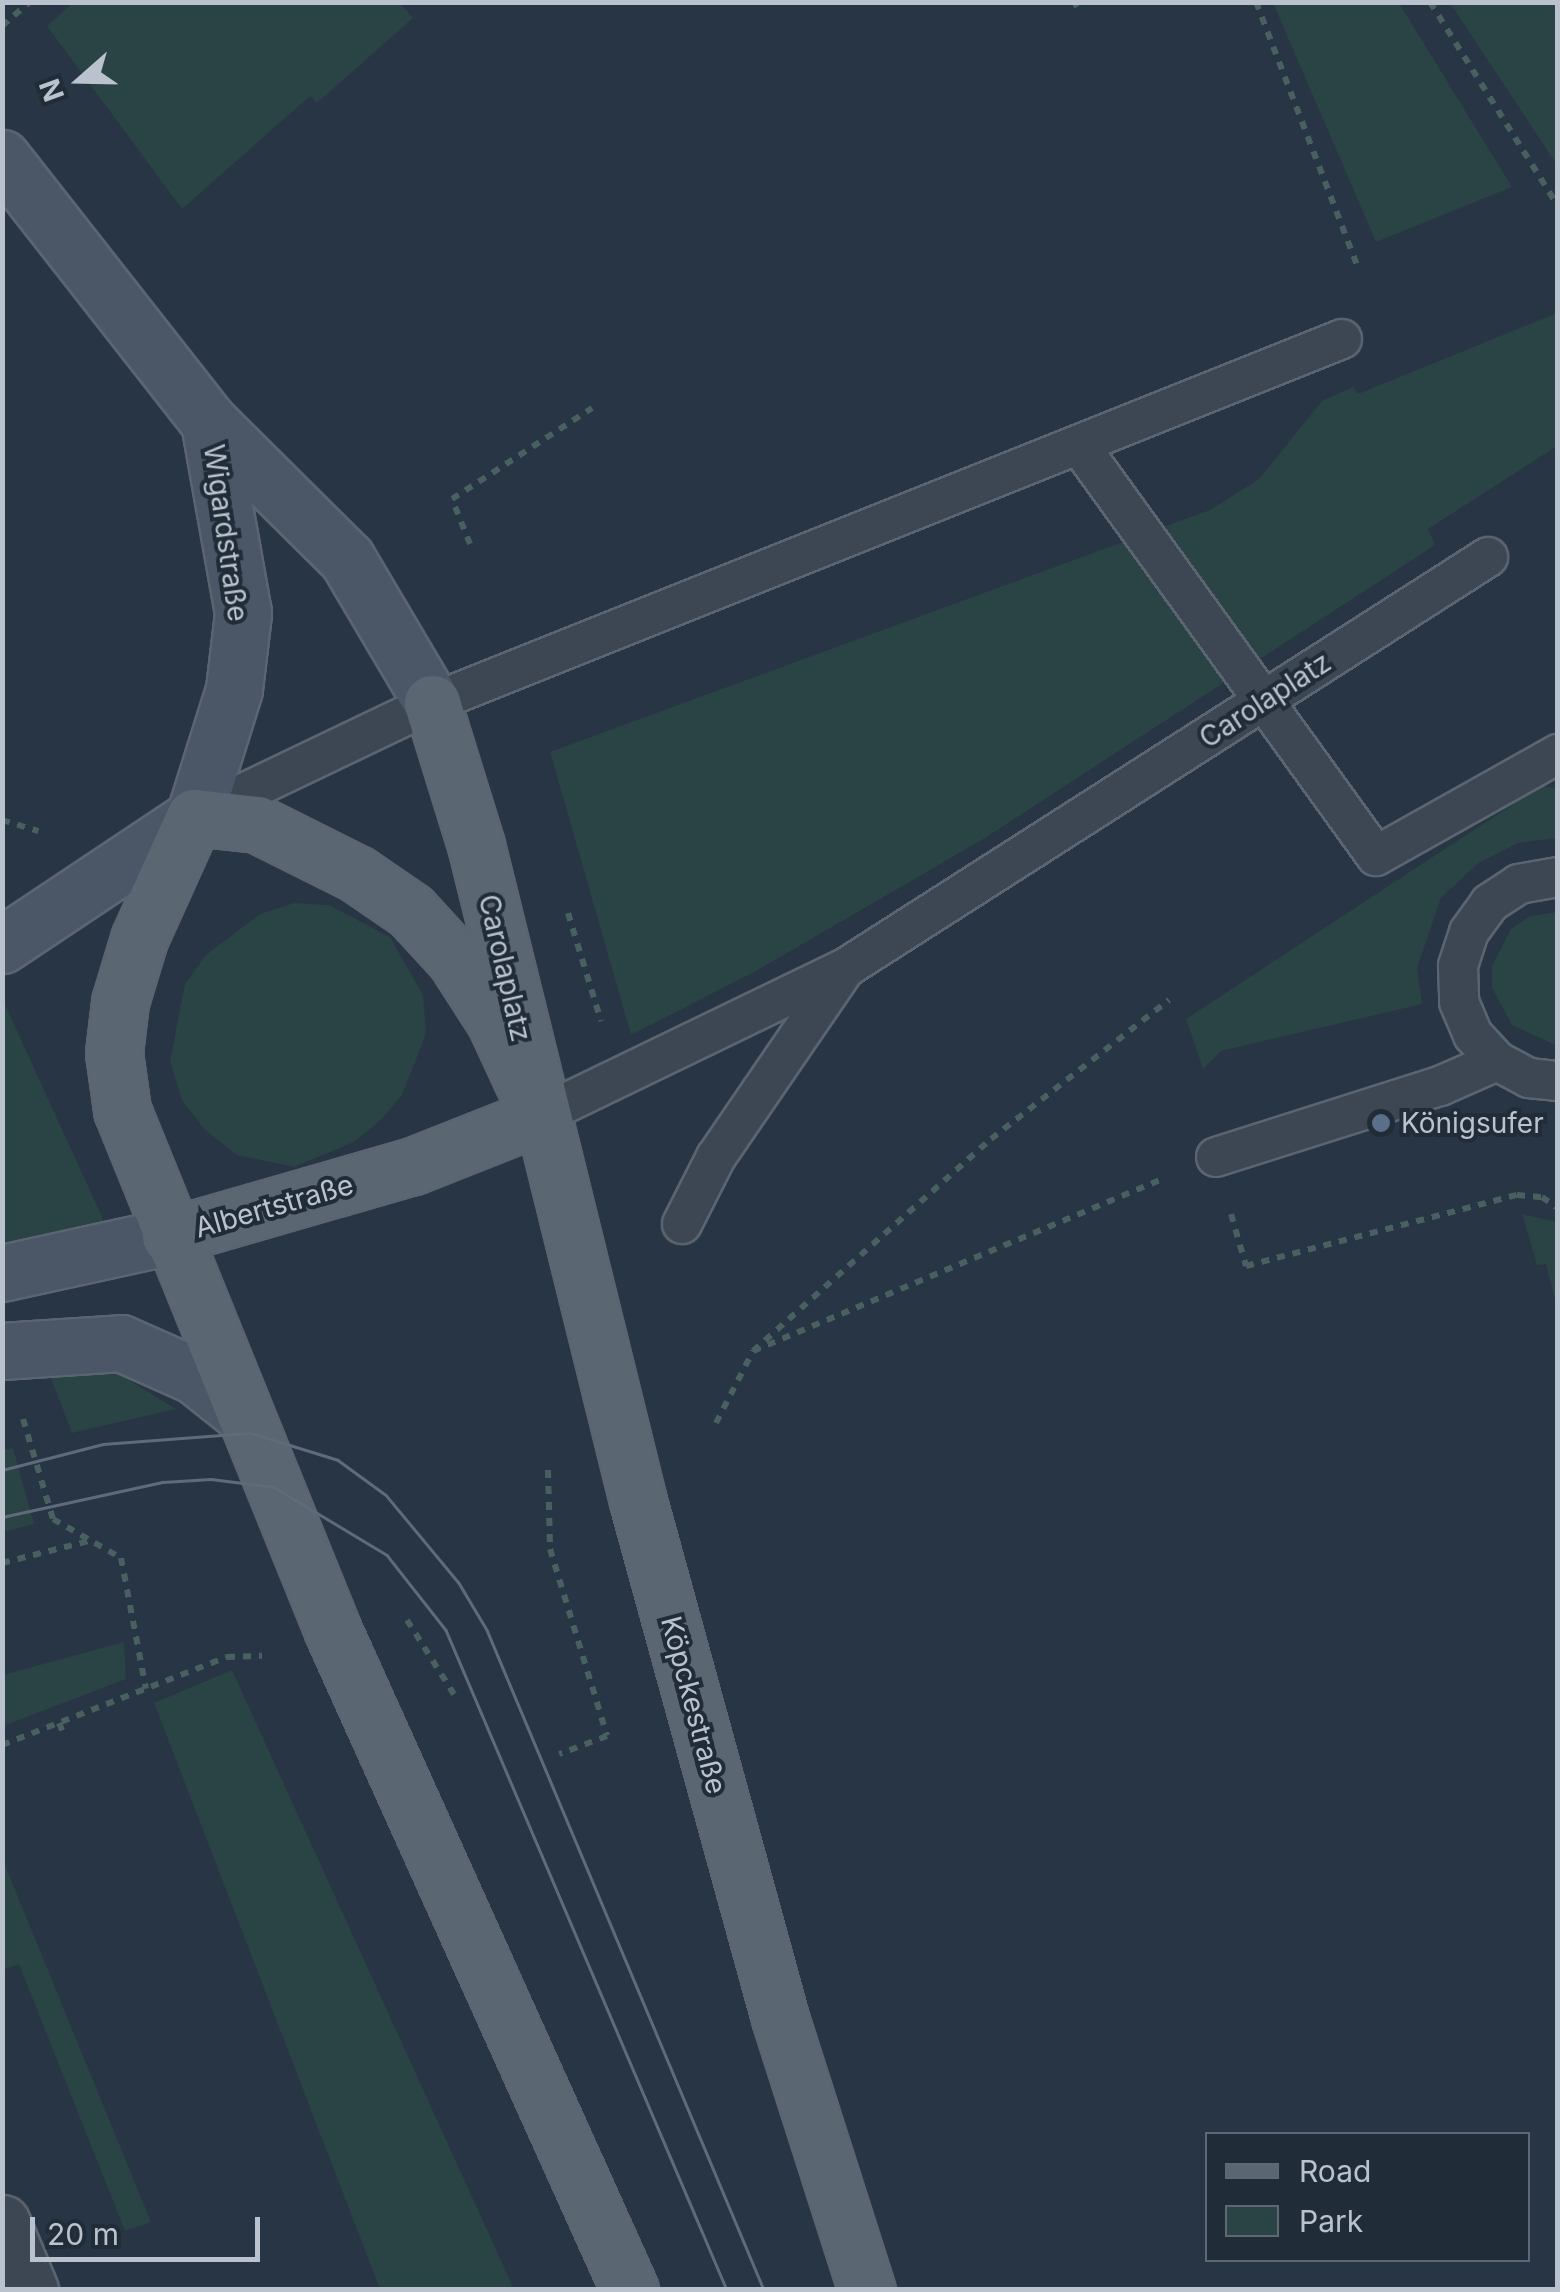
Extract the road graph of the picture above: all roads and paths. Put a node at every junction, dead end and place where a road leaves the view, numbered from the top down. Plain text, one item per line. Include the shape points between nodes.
1 (30, 2) edge
2 (1256, 2) edge
3 (1430, 2) edge
4 (2, 26) edge
5 (2, 158) edge
6 (1558, 206) edge
7 (1358, 268) dead end
8 (1342, 340) dead end
9 (592, 408) dead end
10 (209, 422) junction
11 (1079, 445) junction
12 (470, 544) dead end
13 (1488, 558) dead end
14 (1262, 701) junction
15 (432, 703) junction
16 (1558, 754) edge
17 (194, 817) junction
18 (2, 820) edge
19 (38, 831) dead end
20 (1558, 877) edge
21 (2, 945) edge
22 (847, 966) junction
23 (1170, 1000) dead end
24 (1497, 1061) junction
25 (1558, 1081) edge
26 (539, 1116) junction
27 (1216, 1157) junction
28 (1558, 1208) edge
29 (682, 1224) dead end
30 (170, 1236) junction
31 (2, 1273) edge
32 (2, 1351) edge
33 (752, 1351) junction
34 (20, 1407) dead end
35 (244, 1415) junction
36 (716, 1423) dead end
37 (548, 1470) dead end
38 (89, 1541) junction
39 (2, 1563) edge
40 (399, 1606) dead end
41 (262, 1656) dead end
42 (146, 1689) junction
43 (457, 1699) dead end
44 (59, 1723) junction
45 (66, 1738) dead end
46 (2, 1744) edge
47 (559, 1754) dead end
48 (2, 2223) edge
49 (30, 2290) edge
50 (630, 2290) edge
51 (867, 2290) edge

1 - 4 path
2 - 7 path
3 - 6 path
5 - 10 main road, Wigardstraße
8 - 11 lane
9 - 12 path via 452,499
10 - 15 main road, Wigardstraße via 347,559
10 - 17 main road, Wigardstraße via 243,613 234,689
11 - 14 lane
11 - 15 lane
13 - 14 lane, Carolaplatz
14 - 16 lane via 1376,856
14 - 22 lane, Carolaplatz
15 - 17 lane
15 - 26 main road, Carolaplatz via 476,845
17 - 21 main road
17 - 26 main road via 257,824 357,874 411,910 455,959 495,1021
17 - 30 main road via 138,940 114,1053 134,1151
18 - 19 path
20 - 24 lane via 1519,884 1490,903 1468,932 1458,966 1459,1002 1473,1034
22 - 26 lane, Carolaplatz
22 - 29 lane via 716,1156
23 - 33 path via 991,1139
24 - 25 lane via 1528,1078
24 - 27 lane via 1440,1086
26 - 30 main road, Albertstraße via 413,1166
26 - 51 main road, Köpckestraße via 780,2018
27 - 28 path via 1246,1266 1517,1195 1542,1196
27 - 33 path
30 - 31 main road, Albertstraße
30 - 35 main road
32 - 35 main road via 121,1343 195,1376
33 - 36 path
34 - 38 path via 53,1519
35 - 50 main road via 338,1643
37 - 47 path via 550,1549 607,1736
38 - 39 path
38 - 42 path via 121,1558
40 - 43 path
41 - 42 path via 227,1657
42 - 44 path
44 - 45 path
44 - 46 path
48 - 49 street

